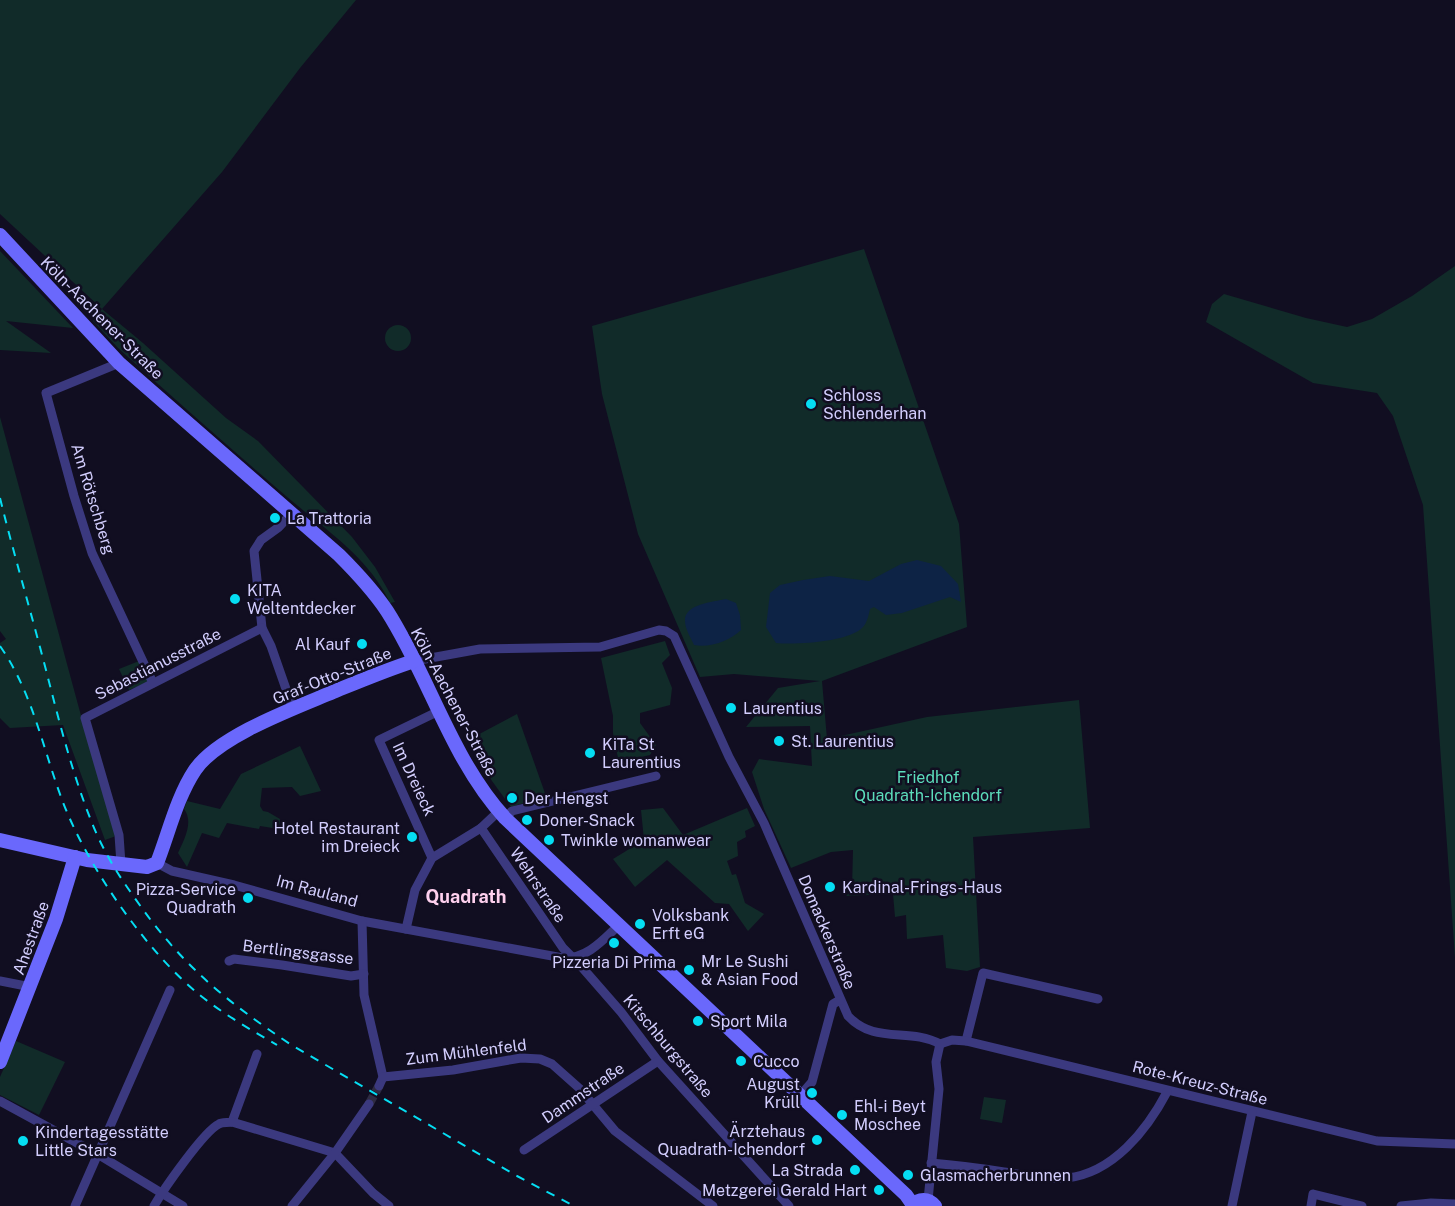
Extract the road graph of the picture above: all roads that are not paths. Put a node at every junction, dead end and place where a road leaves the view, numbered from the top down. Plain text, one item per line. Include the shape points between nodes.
1 (0, 235) edge
2 (119, 363) junction
3 (291, 514) junction
4 (262, 628) junction
5 (666, 631) joint
6 (414, 661) junction
7 (153, 683) junction
8 (292, 709) junction
9 (439, 711) junction
10 (656, 776) dead end
11 (502, 814) junction
12 (481, 828) junction
13 (0, 840) edge
14 (75, 857) junction
15 (432, 858) junction
16 (157, 862) junction
17 (122, 864) junction
18 (362, 921) junction
19 (619, 925) junction
20 (406, 929) junction
21 (573, 958) junction
22 (229, 962) dead end
23 (364, 974) junction
24 (0, 981) edge
25 (31, 987) junction
26 (170, 990) dead end
27 (1098, 999) dead end
28 (840, 1000) junction
29 (966, 1041) junction
30 (940, 1044) junction
31 (257, 1054) dead end
32 (658, 1061) junction
33 (0, 1062) edge
34 (1167, 1092) junction
35 (800, 1096) junction
36 (0, 1101) edge
37 (369, 1104) tunnel mouth
38 (594, 1105) junction
39 (1252, 1112) junction
40 (232, 1122) junction
41 (1455, 1144) edge
42 (524, 1150) dead end
43 (335, 1153) junction
44 (99, 1155) junction
45 (931, 1163) junction
46 (162, 1192) junction
47 (932, 1203) edge
48 (1455, 1204) edge
49 (913, 1205) edge
50 (75, 1206) edge
51 (154, 1206) edge
52 (183, 1206) edge
53 (292, 1206) edge
54 (389, 1206) edge
55 (713, 1206) edge
56 (789, 1206) edge
57 (1232, 1206) edge
58 (1311, 1206) edge
59 (1362, 1206) edge
60 (1401, 1206) edge

1 - 2 main road, Köln-Aachener-Straße
2 - 3 main road, Köln-Aachener-Straße
2 - 7 street, Am Rötschberg via 46,393 92,553
3 - 4 street via 254,551
3 - 6 main road, Köln-Aachener-Straße via 363,579
4 - 7 street, Sebastianusstraße
4 - 8 street
5 - 6 street, Graf-Otto-Straße via 600,647 480,650
5 - 28 street, Domackerstraße via 674,636 764,823
6 - 8 main road, Graf-Otto-Straße
6 - 9 main road, Köln-Aachener-Straße
7 - 17 street, Sebastianusstraße via 85,718 118,835
8 - 16 main road, Graf-Otto-Straße via 211,752 185,789
9 - 11 main road, Köln-Aachener-Straße via 476,780
9 - 15 street, Im Dreieck via 379,740
10 - 11 street
11 - 12 street
11 - 19 main road, Köln-Aachener-Straße
12 - 15 street
12 - 21 street, Wehrstraße via 562,948
13 - 14 main road, Im Rauland
14 - 17 main road, Im Rauland
14 - 25 main road, Ahestraße
15 - 20 street via 415,890
16 - 17 main road, Im Rauland via 147,867
16 - 18 street, Im Rauland via 172,871
18 - 20 street, Im Rauland
18 - 23 street
19 - 21 street via 593,949
19 - 35 main road, Köln-Aachener-Straße
20 - 21 street, Im Rauland
21 - 32 street, Kitschburgstraße
22 - 23 street, Bertlingsgasse via 234,959 351,976
23 - 38 street, Zum Mühlenfeld via 364,995 381,1082 521,1058 540,1059 552,1064
24 - 25 street
25 - 33 main road, Ahestraße
26 - 44 street
27 - 29 street via 983,973
28 - 30 street, Domackerstraße via 848,1016 868,1030 924,1037
28 - 35 street via 833,1004 812,1082
29 - 30 street, Rote-Kreuz-Straße
29 - 34 street, Rote-Kreuz-Straße
30 - 45 street
31 - 40 street
32 - 38 street, Dammstraße
32 - 56 street, Kitschburgstraße
34 - 39 street, Rote-Kreuz-Straße
34 - 45 street via 1115,1159 1093,1171 1067,1178
35 - 49 main road, Köln-Aachener-Straße
36 - 44 street
37 - 43 street
38 - 42 street, Dammstraße
38 - 55 street, Zum Mühlenfeld via 615,1131
39 - 41 street, Rote-Kreuz-Straße via 1377,1141
39 - 57 street
40 - 43 street
40 - 46 street via 220,1123 209,1132
43 - 53 street
43 - 54 street
44 - 46 street
44 - 50 street
45 - 47 street
46 - 51 street
46 - 52 street
47 - 49 main road via 920,1200
48 - 60 street
58 - 59 street via 1313,1194

